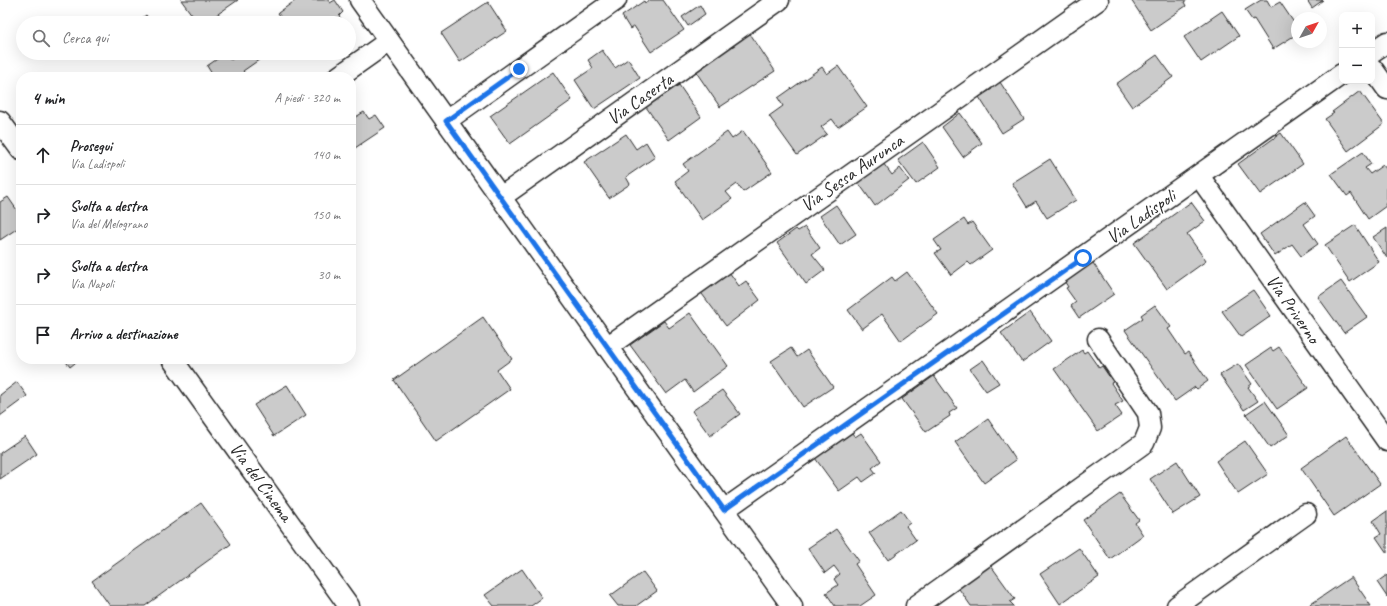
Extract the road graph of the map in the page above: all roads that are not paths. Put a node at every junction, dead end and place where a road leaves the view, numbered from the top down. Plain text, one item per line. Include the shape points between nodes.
1 (360, 0) edge
2 (616, 0) edge
3 (779, 0) edge
4 (1098, 0) edge
5 (389, 41) junction
6 (1387, 42) edge
7 (1375, 50) edge
8 (345, 72) edge
9 (1375, 72) edge
10 (1339, 76) edge
11 (1387, 89) edge
12 (0, 121) edge
13 (446, 121) junction
14 (16, 143) edge
15 (1199, 176) junction
16 (501, 197) junction
17 (1098, 339) dead end
18 (607, 346) junction
19 (176, 364) edge
20 (1387, 441) edge
21 (724, 510) junction
22 (1306, 514) dead end
23 (349, 606) edge
24 (792, 606) edge
25 (916, 606) edge
26 (1177, 606) edge

1 - 5 street
2 - 13 street
3 - 16 street, Via Caserta
4 - 18 street, Via Sessa Aurunca
5 - 8 street
5 - 13 street
6 - 7 street
9 - 11 street
10 - 15 street, Via Ladispoli
12 - 14 street
13 - 16 street
15 - 20 street, Via Priverno
15 - 21 street, Via Ladispoli
16 - 18 street
17 - 25 street via 1148,413 1150,428 1144,443
18 - 21 street
19 - 23 street, Via del Cinema
21 - 24 street
22 - 26 street

